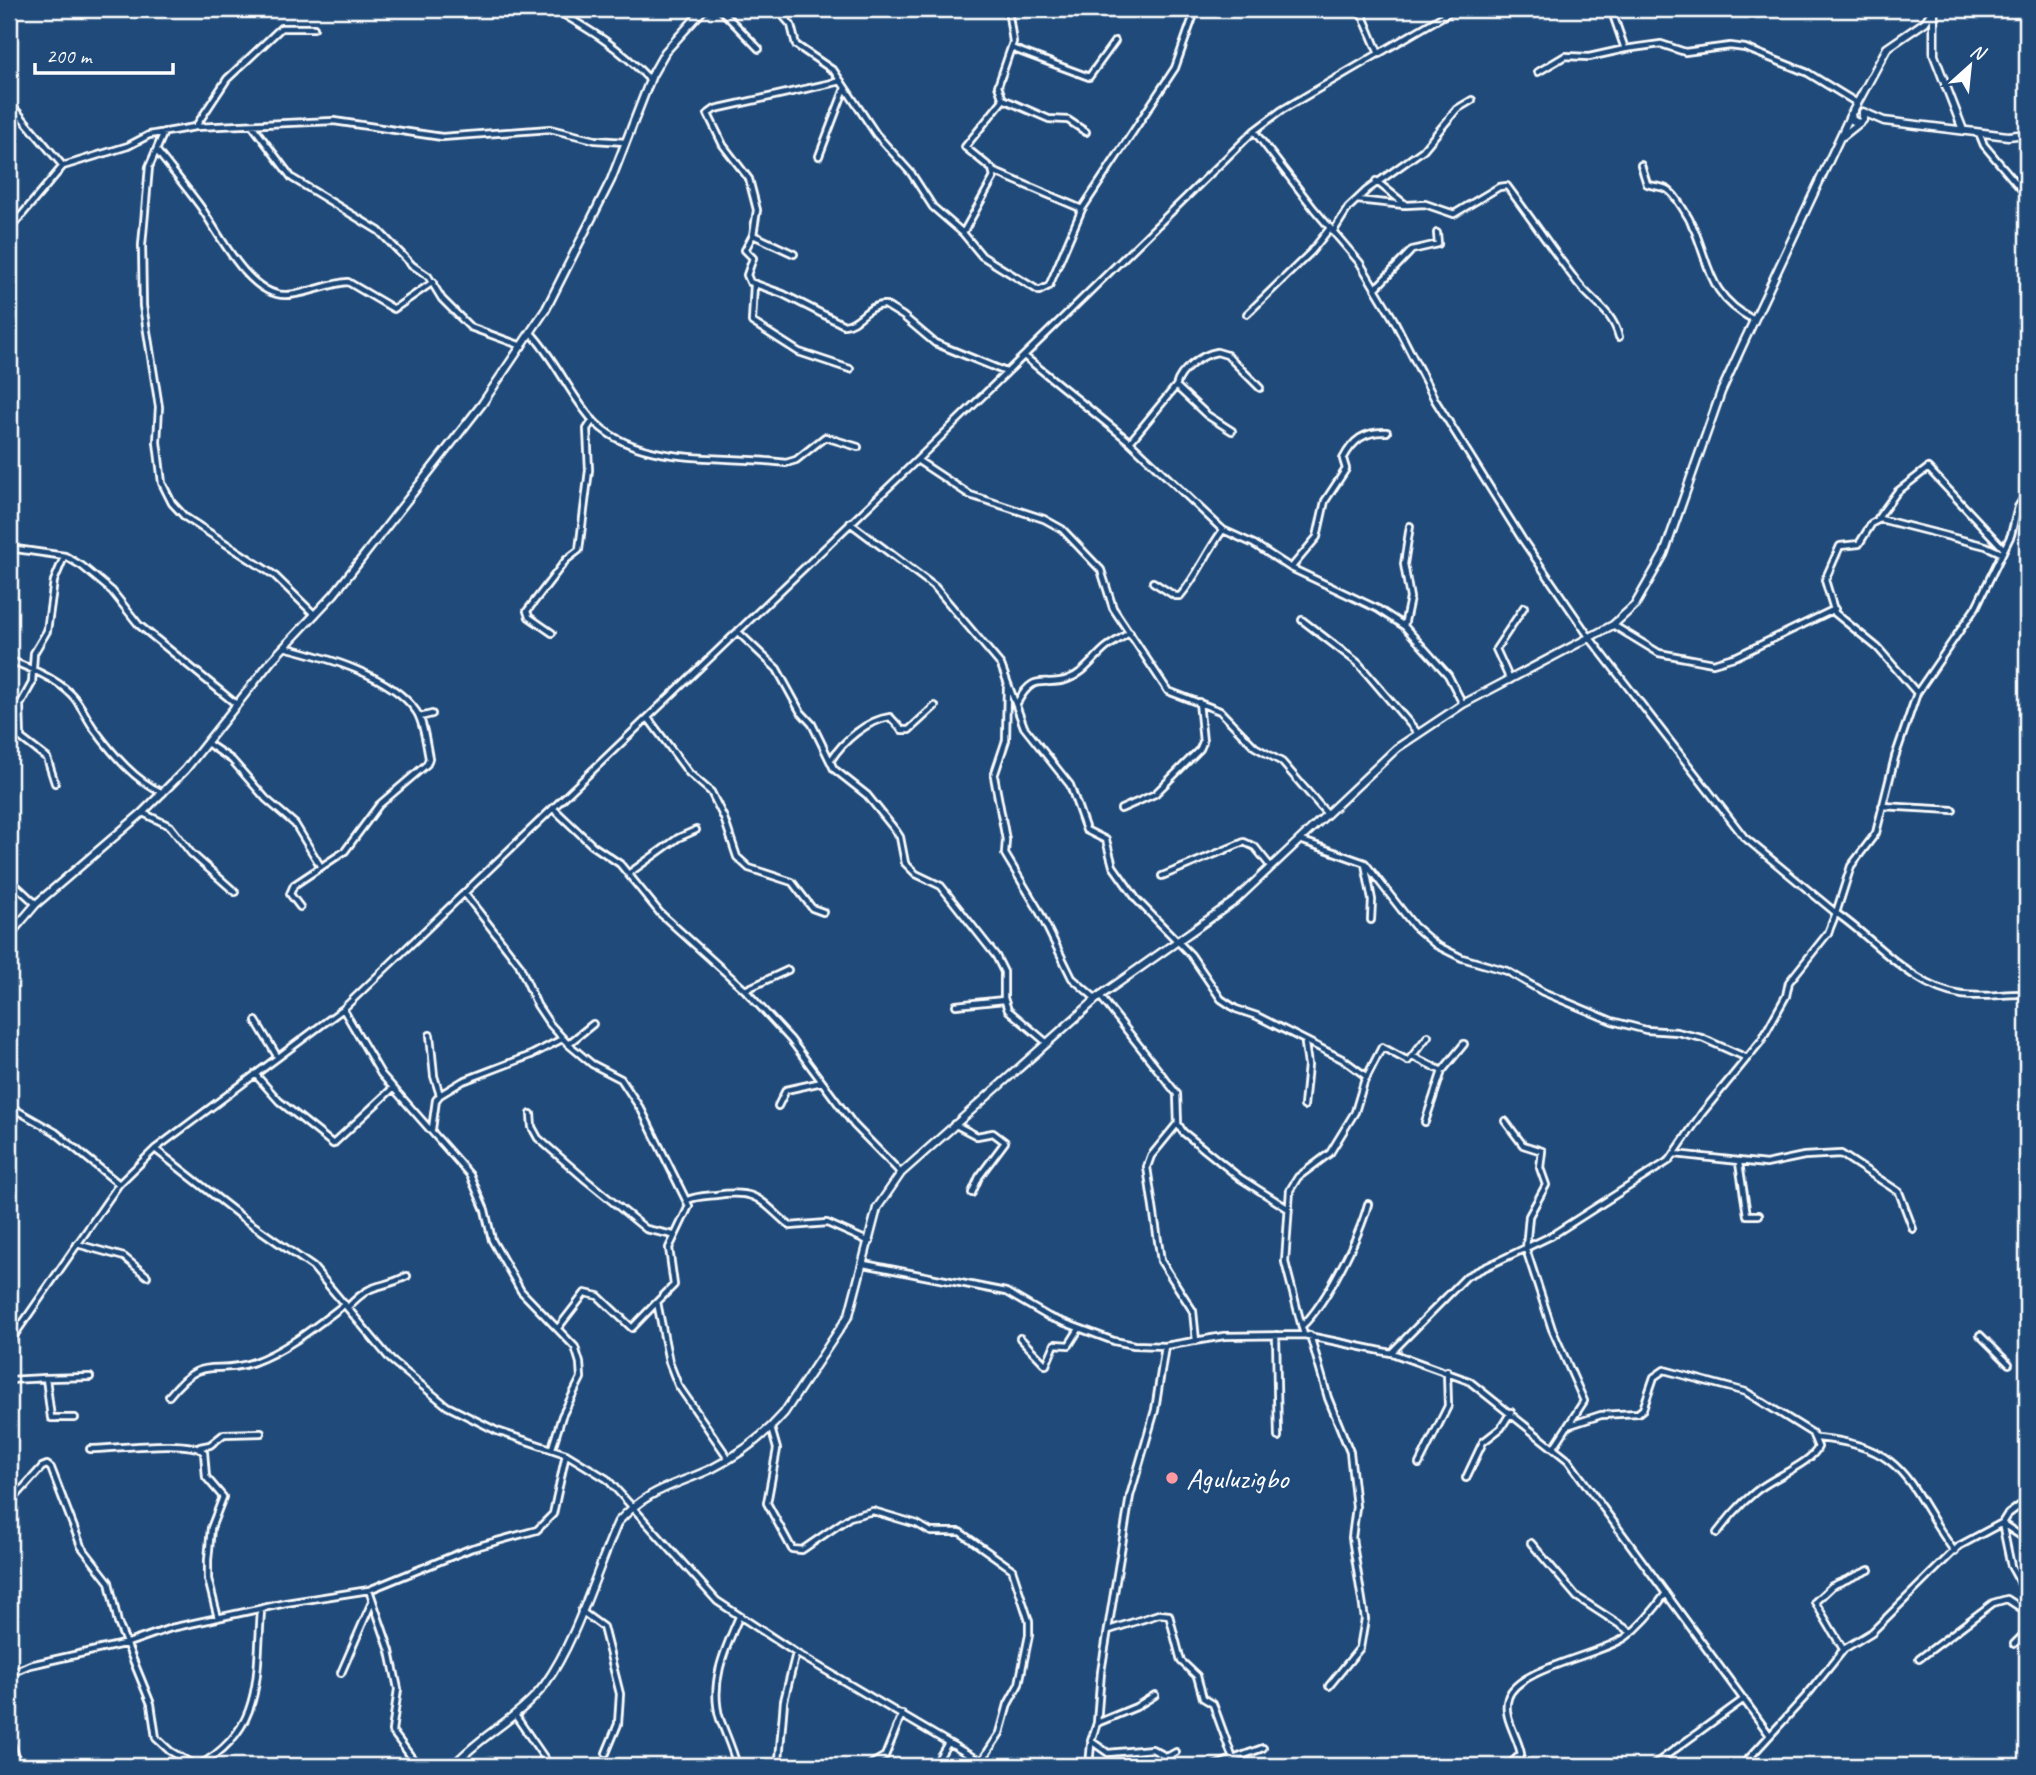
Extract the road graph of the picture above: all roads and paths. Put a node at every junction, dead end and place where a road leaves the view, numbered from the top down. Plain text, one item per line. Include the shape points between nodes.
1 (554, 9) edge
2 (704, 9) edge
3 (720, 9) edge
4 (777, 9) edge
5 (1008, 9) edge
6 (1196, 9) edge
7 (1360, 9) edge
8 (1455, 9) edge
9 (1611, 9) edge
10 (1934, 10) edge
11 (314, 28) dead end
12 (1115, 41) dead end
13 (1012, 48) junction
14 (759, 49) dead end
15 (1625, 49) junction
16 (1379, 54) junction
17 (1538, 72) dead end
18 (650, 80) junction
19 (841, 81) junction
20 (846, 87) junction
21 (1861, 94) junction
22 (1003, 99) junction
23 (1472, 100) dead end
24 (9, 102) edge
25 (1857, 103) junction
26 (1862, 112) junction
27 (1852, 114) junction
28 (1884, 121) junction
29 (1859, 123) junction
30 (251, 124) junction
31 (195, 127) junction
32 (1964, 130) junction
33 (164, 131) junction
34 (1254, 131) junction
35 (1086, 132) dead end
36 (1979, 132) junction
37 (2027, 134) edge
38 (625, 142) junction
39 (1838, 143) junction
40 (157, 151) junction
41 (819, 156) dead end
42 (1641, 165) dead end
43 (63, 166) junction
44 (994, 171) junction
45 (1376, 181) junction
46 (2027, 196) edge
47 (1356, 200) junction
48 (1406, 205) junction
49 (1082, 209) junction
50 (9, 230) edge
51 (1332, 230) junction
52 (963, 233) junction
53 (1437, 233) dead end
54 (753, 235) junction
55 (794, 254) dead end
56 (433, 282) junction
57 (754, 284) junction
58 (1376, 288) junction
59 (1247, 314) dead end
60 (1754, 320) junction
61 (531, 333) junction
62 (1619, 337) dead end
63 (522, 346) junction
64 (1024, 356) junction
65 (850, 369) dead end
66 (1006, 372) junction
67 (1176, 386) junction
68 (1260, 388) dead end
69 (593, 420) junction
70 (1232, 430) dead end
71 (1387, 432) dead end
72 (1130, 442) junction
73 (858, 447) dead end
74 (918, 460) junction
75 (2027, 493) edge
76 (1877, 519) junction
77 (850, 523) junction
78 (1410, 526) dead end
79 (1223, 530) junction
80 (9, 548) edge
81 (2002, 550) junction
82 (65, 556) junction
83 (1291, 568) junction
84 (1153, 582) dead end
85 (1524, 607) dead end
86 (1835, 609) junction
87 (315, 615) junction
88 (1302, 620) dead end
89 (1613, 625) junction
90 (1404, 626) junction
91 (738, 632) junction
92 (1130, 632) junction
93 (552, 633) dead end
94 (1590, 638) junction
95 (283, 647) junction
96 (9, 660) edge
97 (34, 670) junction
98 (1510, 680) junction
99 (1007, 685) junction
100 (1917, 693) junction
101 (1199, 702) junction
102 (1016, 703) junction
103 (236, 704) junction
104 (1463, 704) junction
105 (935, 706) dead end
106 (432, 714) dead end
107 (419, 717) junction
108 (648, 718) junction
109 (1417, 732) junction
110 (207, 743) junction
111 (830, 761) junction
112 (55, 783) dead end
113 (163, 793) junction
114 (1882, 806) junction
115 (553, 808) junction
116 (1121, 809) dead end
117 (1953, 810) dead end
118 (142, 813) junction
119 (1327, 814) junction
120 (696, 830) dead end
121 (1300, 840) junction
122 (1365, 863) junction
123 (321, 867) junction
124 (1271, 867) junction
125 (628, 874) junction
126 (1162, 876) dead end
127 (9, 878) edge
128 (234, 891) dead end
129 (465, 894) junction
130 (36, 904) junction
131 (300, 906) dead end
132 (823, 912) dead end
133 (1836, 913) junction
134 (1371, 920) dead end
135 (9, 941) edge
136 (1178, 941) junction
137 (788, 970) dead end
138 (745, 990) junction
139 (2027, 994) edge
140 (1098, 997) junction
141 (1004, 1000) junction
142 (956, 1005) dead end
143 (342, 1009) junction
144 (256, 1021) dead end
145 (593, 1024) dead end
146 (429, 1035) dead end
147 (1428, 1036) dead end
148 (562, 1039) junction
149 (1046, 1042) junction
150 (1305, 1043) junction
151 (568, 1044) junction
152 (1464, 1044) dead end
153 (1412, 1056) junction
154 (277, 1057) junction
155 (1747, 1058) junction
156 (1442, 1072) junction
157 (256, 1074) junction
158 (1367, 1077) junction
159 (822, 1082) junction
160 (393, 1088) junction
161 (440, 1095) junction
162 (9, 1106) edge
163 (778, 1106) dead end
164 (1304, 1106) dead end
165 (531, 1114) dead end
166 (1505, 1121) dead end
167 (1425, 1122) dead end
168 (954, 1124) junction
169 (1178, 1124) junction
170 (432, 1130) junction
171 (155, 1149) junction
172 (1675, 1154) junction
173 (1740, 1163) junction
174 (901, 1173) junction
175 (119, 1184) junction
176 (972, 1193) dead end
177 (687, 1201) junction
178 (1367, 1204) dead end
179 (1287, 1208) junction
180 (1759, 1214) dead end
181 (1913, 1228) dead end
182 (673, 1235) junction
183 (870, 1242) junction
184 (77, 1244) junction
185 (1526, 1249) junction
186 (864, 1264) junction
187 (147, 1276) dead end
188 (407, 1276) dead end
189 (657, 1302) junction
190 (347, 1305) junction
191 (1302, 1326) junction
192 (558, 1328) junction
193 (1079, 1329) junction
194 (1276, 1335) junction
195 (1307, 1335) junction
196 (1980, 1335) dead end
197 (1020, 1338) dead end
198 (1196, 1341) junction
199 (9, 1343) edge
200 (1165, 1346) junction
201 (1391, 1353) junction
202 (2010, 1364) dead end
203 (1447, 1371) junction
204 (90, 1377) dead end
205 (46, 1378) junction
206 (9, 1380) edge
207 (169, 1396) dead end
208 (1511, 1412) junction
209 (75, 1418) dead end
210 (1570, 1425) junction
211 (771, 1428) junction
212 (261, 1433) dead end
213 (1278, 1437) dead end
214 (1817, 1438) junction
215 (199, 1447) junction
216 (1554, 1447) junction
217 (90, 1449) dead end
218 (552, 1449) junction
219 (566, 1454) junction
220 (729, 1459) junction
221 (1419, 1464) dead end
222 (1466, 1478) dead end
223 (2027, 1500) edge
224 (9, 1504) edge
225 (632, 1507) junction
226 (2002, 1523) junction
227 (1717, 1533) dead end
228 (2027, 1540) edge
229 (1531, 1543) dead end
230 (1955, 1552) junction
231 (1869, 1570) dead end
232 (369, 1590) junction
233 (1666, 1593) junction
234 (2027, 1593) edge
235 (373, 1601) junction
236 (580, 1610) junction
237 (261, 1611) junction
238 (2027, 1612) edge
239 (739, 1617) junction
240 (218, 1618) junction
241 (1109, 1630) junction
242 (2027, 1631) edge
243 (1631, 1632) junction
244 (128, 1643) junction
245 (2014, 1644) dead end
246 (1844, 1649) junction
247 (796, 1653) junction
248 (1919, 1659) dead end
249 (341, 1673) dead end
250 (9, 1674) edge
251 (1329, 1686) dead end
252 (1155, 1695) dead end
253 (1744, 1699) junction
254 (902, 1714) junction
255 (515, 1715) junction
256 (1097, 1723) junction
257 (1769, 1734) junction
258 (9, 1737) edge
259 (948, 1742) junction
260 (1092, 1743) junction
261 (1263, 1748) dead end
262 (1176, 1752) dead end
263 (606, 1753) dead end
264 (779, 1759) dead end
265 (1233, 1759) junction
266 (981, 1762) junction
267 (18, 1764) edge
268 (454, 1765) edge
269 (10, 1766) edge
270 (197, 1766) edge
271 (418, 1766) edge
272 (550, 1766) edge
273 (737, 1766) edge
274 (868, 1766) edge
275 (934, 1766) edge
276 (988, 1766) edge
277 (1089, 1766) edge
278 (1214, 1766) edge
279 (1508, 1766) edge
280 (1652, 1766) edge
281 (1742, 1766) edge

1 - 18 street via 623,51
2 - 18 main road via 665,52
3 - 14 street
4 - 19 street via 791,25 796,45 822,61
5 - 13 street
6 - 49 street via 1175,68
7 - 16 street
8 - 16 street
9 - 15 street
10 - 21 main road via 1925,22 1887,48
10 - 32 main road via 1934,55
11 - 31 street via 282,28 227,79
12 - 13 street via 1089,77
13 - 22 street via 998,86
15 - 17 street via 1589,57 1565,56
15 - 25 street via 1661,44 1685,52 1745,48 1808,73
16 - 34 street
18 - 38 main road
19 - 20 street
19 - 54 street via 709,112 723,145 749,180 757,210
20 - 41 street
20 - 52 street via 933,208
21 - 25 main road
21 - 26 main road
22 - 35 street via 1049,119 1068,120
22 - 44 street via 965,148
23 - 45 street via 1457,109 1423,150
24 - 43 street
25 - 27 main road
26 - 27 main road
26 - 28 main road
26 - 29 main road via 1864,118
27 - 29 main road
27 - 39 main road
28 - 29 main road
28 - 32 main road
29 - 39 main road
30 - 31 street
30 - 38 street via 334,121 442,137 550,129
30 - 56 street via 292,178 379,231
31 - 33 street
32 - 36 main road
33 - 40 street
33 - 43 street
34 - 51 street
34 - 64 street
36 - 37 main road
36 - 46 street via 1984,145
38 - 61 main road via 589,225
39 - 60 main road
40 - 56 street via 239,266 273,291 288,296 353,282 394,309
40 - 87 street via 145,190 143,306 159,407 162,483 185,517 274,575
42 - 60 street via 1647,184 1671,192 1688,216 1712,284
43 - 50 street
44 - 49 street
44 - 52 street
45 - 47 street
45 - 48 street
47 - 48 street
47 - 51 street
48 - 62 street via 1425,204 1454,214 1507,186 1579,285 1608,314
49 - 52 street via 1044,291 996,266
51 - 58 street
51 - 59 street
53 - 58 street via 1438,244 1412,250
54 - 55 street
54 - 57 street via 745,250 753,258 747,275
56 - 63 street via 442,299 470,327
57 - 65 street via 752,322 799,352
57 - 66 street via 844,326 870,308 885,305 935,344
58 - 94 street via 1435,400
60 - 89 main road via 1721,393 1654,575 1635,605
61 - 63 main road
61 - 69 street
63 - 87 main road via 482,404
64 - 66 street
64 - 72 street
66 - 74 street
67 - 68 street via 1181,374 1217,352 1227,355
67 - 70 street via 1207,415
67 - 72 street
69 - 73 street via 624,443 675,456 786,463 825,437
69 - 93 street via 587,429 589,470 580,548 527,611
71 - 83 street via 1363,435 1348,449 1343,459 1346,469 1326,497 1317,537
72 - 79 street
74 - 77 street
74 - 92 street via 970,495 1062,529 1101,570 1113,608
75 - 81 street
76 - 81 street
76 - 81 street via 1897,492 1928,468
76 - 86 street via 1859,544 1840,546 1836,551 1825,580
77 - 91 street
77 - 99 street via 935,587 1001,665
78 - 90 street via 1404,564 1410,598
79 - 83 street
79 - 84 street via 1180,596
80 - 82 street
81 - 100 street via 1970,617
82 - 97 street via 54,582 47,631 34,653
82 - 103 street via 103,582 139,625
83 - 90 street
85 - 98 street via 1496,649
86 - 89 street via 1713,663 1660,653
86 - 100 street via 1838,617 1878,648
87 - 95 main road
88 - 109 street via 1358,663
89 - 94 main road
90 - 104 street via 1448,675
91 - 108 street
91 - 111 street via 777,669
92 - 101 street via 1168,691
92 - 102 street via 1073,677 1041,680 1029,686
94 - 98 main road
94 - 133 street via 1744,837
95 - 103 main road
95 - 107 street via 329,658 380,682 407,701
96 - 97 street
97 - 112 street via 20,705 19,730 24,743 47,758
97 - 113 street via 68,691 136,776
98 - 104 main road
99 - 102 street
99 - 140 street via 1006,740 994,776 1005,855 1073,978
100 - 114 street
101 - 116 street via 1200,749 1155,794
101 - 119 street via 1220,711 1255,747 1282,762
102 - 136 street via 1034,743 1070,785 1086,830 1106,840 1113,866 1137,900
103 - 110 main road
104 - 109 main road
105 - 111 street via 909,730 902,730 890,717 882,719 850,738
106 - 107 street
107 - 123 street via 429,761 379,805 345,851
108 - 115 street
108 - 132 street via 688,773 711,792 737,858 749,868 792,882 812,908
109 - 119 main road
110 - 113 main road
110 - 123 street via 232,760 295,824
111 - 141 street via 841,776 867,795 896,831 909,868 941,886 996,956 1006,981
113 - 118 main road
114 - 117 street
114 - 133 street via 1874,839 1851,866
115 - 125 street
115 - 129 street
118 - 128 street via 170,826
118 - 130 main road
119 - 121 main road
120 - 125 street
121 - 122 street
121 - 124 main road
122 - 134 street
122 - 155 street via 1414,926 1436,945 1507,971 1612,1021 1646,1030 1677,1031
123 - 131 street via 291,889
124 - 126 street via 1255,847 1244,842
124 - 136 main road via 1236,900
125 - 138 street via 660,913
127 - 130 street
129 - 143 street
129 - 148 street via 519,964 537,1005
130 - 135 main road
133 - 139 street via 1908,971 1943,991
133 - 155 street via 1828,933 1789,982 1782,1004
136 - 140 main road
136 - 150 street via 1227,1003
137 - 138 street
138 - 159 street
140 - 149 main road
140 - 169 street via 1177,1094
141 - 142 street
141 - 149 street via 1016,1018
143 - 154 street
143 - 160 street
144 - 154 street
145 - 151 street
146 - 161 street
147 - 153 street
148 - 151 street
148 - 161 street
149 - 168 main road
150 - 158 street
150 - 164 street
151 - 177 street via 624,1082
152 - 156 street
153 - 156 street
153 - 158 street via 1408,1061 1382,1047
154 - 157 street
155 - 172 street
156 - 167 street
157 - 160 street via 279,1101 333,1144
157 - 171 street
158 - 179 street via 1348,1126 1330,1153 1293,1184
159 - 163 street via 786,1090
159 - 174 street via 854,1125
160 - 170 street
161 - 170 street
162 - 175 street via 69,1142
165 - 182 street via 538,1138 586,1180 646,1229
166 - 185 street via 1523,1145 1542,1151 1540,1168 1546,1185 1529,1216
168 - 174 main road
168 - 176 street via 976,1136 993,1133 1005,1142
169 - 179 street via 1240,1178
169 - 198 street via 1147,1167 1161,1261 1193,1311
170 - 192 street via 470,1175 492,1240 521,1291
171 - 175 street
171 - 190 street via 313,1267
172 - 173 street
172 - 185 street via 1651,1174
173 - 180 street via 1747,1215
173 - 181 street via 1842,1154 1899,1192
174 - 183 main road via 877,1208
175 - 184 street
177 - 182 street via 687,1211
177 - 183 street via 749,1194 768,1203 790,1226 827,1223
178 - 191 street via 1337,1279
179 - 191 street via 1285,1262
182 - 189 street via 668,1248 674,1285
183 - 186 main road
184 - 187 street via 124,1257
184 - 199 street
185 - 201 street via 1457,1284
185 - 210 street via 1552,1329 1582,1390 1584,1401
186 - 193 street via 998,1289
186 - 211 main road via 840,1332
188 - 190 street via 370,1286
189 - 192 street via 632,1328 597,1296 585,1293
189 - 220 street via 678,1385
190 - 207 street via 258,1360 190,1372
190 - 218 street via 391,1360 447,1406 487,1427
191 - 195 street
192 - 218 street via 575,1347 581,1373
193 - 197 street via 1069,1345 1055,1343 1046,1365
193 - 200 street via 1114,1341
194 - 195 street
194 - 198 street
194 - 213 street
195 - 201 street
195 - 251 street via 1350,1452 1356,1507 1352,1538 1365,1619 1360,1648
196 - 202 street
198 - 200 street
200 - 241 street via 1157,1399 1130,1496
201 - 203 street
203 - 208 street
203 - 221 street via 1448,1406
204 - 205 street
205 - 206 street
205 - 209 street via 51,1418
208 - 216 street
208 - 222 street via 1501,1428 1483,1442
210 - 214 street via 1601,1415 1638,1412 1654,1377 1664,1370 1746,1392
210 - 216 street
211 - 220 main road
211 - 266 street via 777,1449 767,1503 792,1549 802,1550 850,1517 873,1511 931,1532 960,1532 1012,1569 1029,1635 1019,1684 1000,1734
212 - 215 street via 224,1434
214 - 227 street via 1812,1459 1754,1492
214 - 230 street via 1864,1446 1888,1457 1915,1486
215 - 217 street
215 - 240 street via 204,1452 206,1477 223,1497 211,1528 208,1560
216 - 233 street via 1578,1472
218 - 219 street
219 - 225 street via 607,1479
219 - 232 street via 553,1514 544,1526 472,1548
220 - 225 main road via 671,1483
223 - 226 street
224 - 244 street via 42,1467 51,1468 81,1546 109,1582 114,1611
225 - 236 main road via 618,1522
225 - 239 street via 692,1576
226 - 228 street
226 - 230 street
226 - 234 street via 2011,1566
229 - 243 street via 1577,1597
230 - 246 street via 1872,1632
231 - 246 street via 1832,1586 1815,1602
232 - 235 street
232 - 237 street
233 - 243 street
233 - 253 street
235 - 249 street
235 - 271 street via 398,1689 392,1731
236 - 255 main road via 544,1684
236 - 263 street via 603,1627 620,1694 618,1724
237 - 240 street
237 - 270 street via 257,1675 247,1716 233,1741
238 - 248 street via 2007,1599 1993,1603
239 - 247 street
239 - 273 street via 720,1658 716,1696
240 - 244 street via 153,1632
241 - 256 street
241 - 265 street via 1169,1615 1181,1661 1197,1676 1203,1698 1213,1704
242 - 245 street
243 - 279 street via 1539,1672 1512,1692 1509,1720 1521,1754
244 - 250 street
244 - 270 street via 151,1704 156,1738
246 - 257 street
247 - 254 street
247 - 264 street via 786,1691
252 - 256 street
253 - 257 street
253 - 280 street
254 - 259 street
254 - 274 street via 885,1756
255 - 268 main road
255 - 272 street
256 - 260 street
257 - 281 street
258 - 267 street
259 - 266 street
259 - 275 street
260 - 262 street via 1108,1753 1152,1749 1167,1758
260 - 277 street
261 - 265 street
265 - 278 street
266 - 276 street
267 - 269 street

